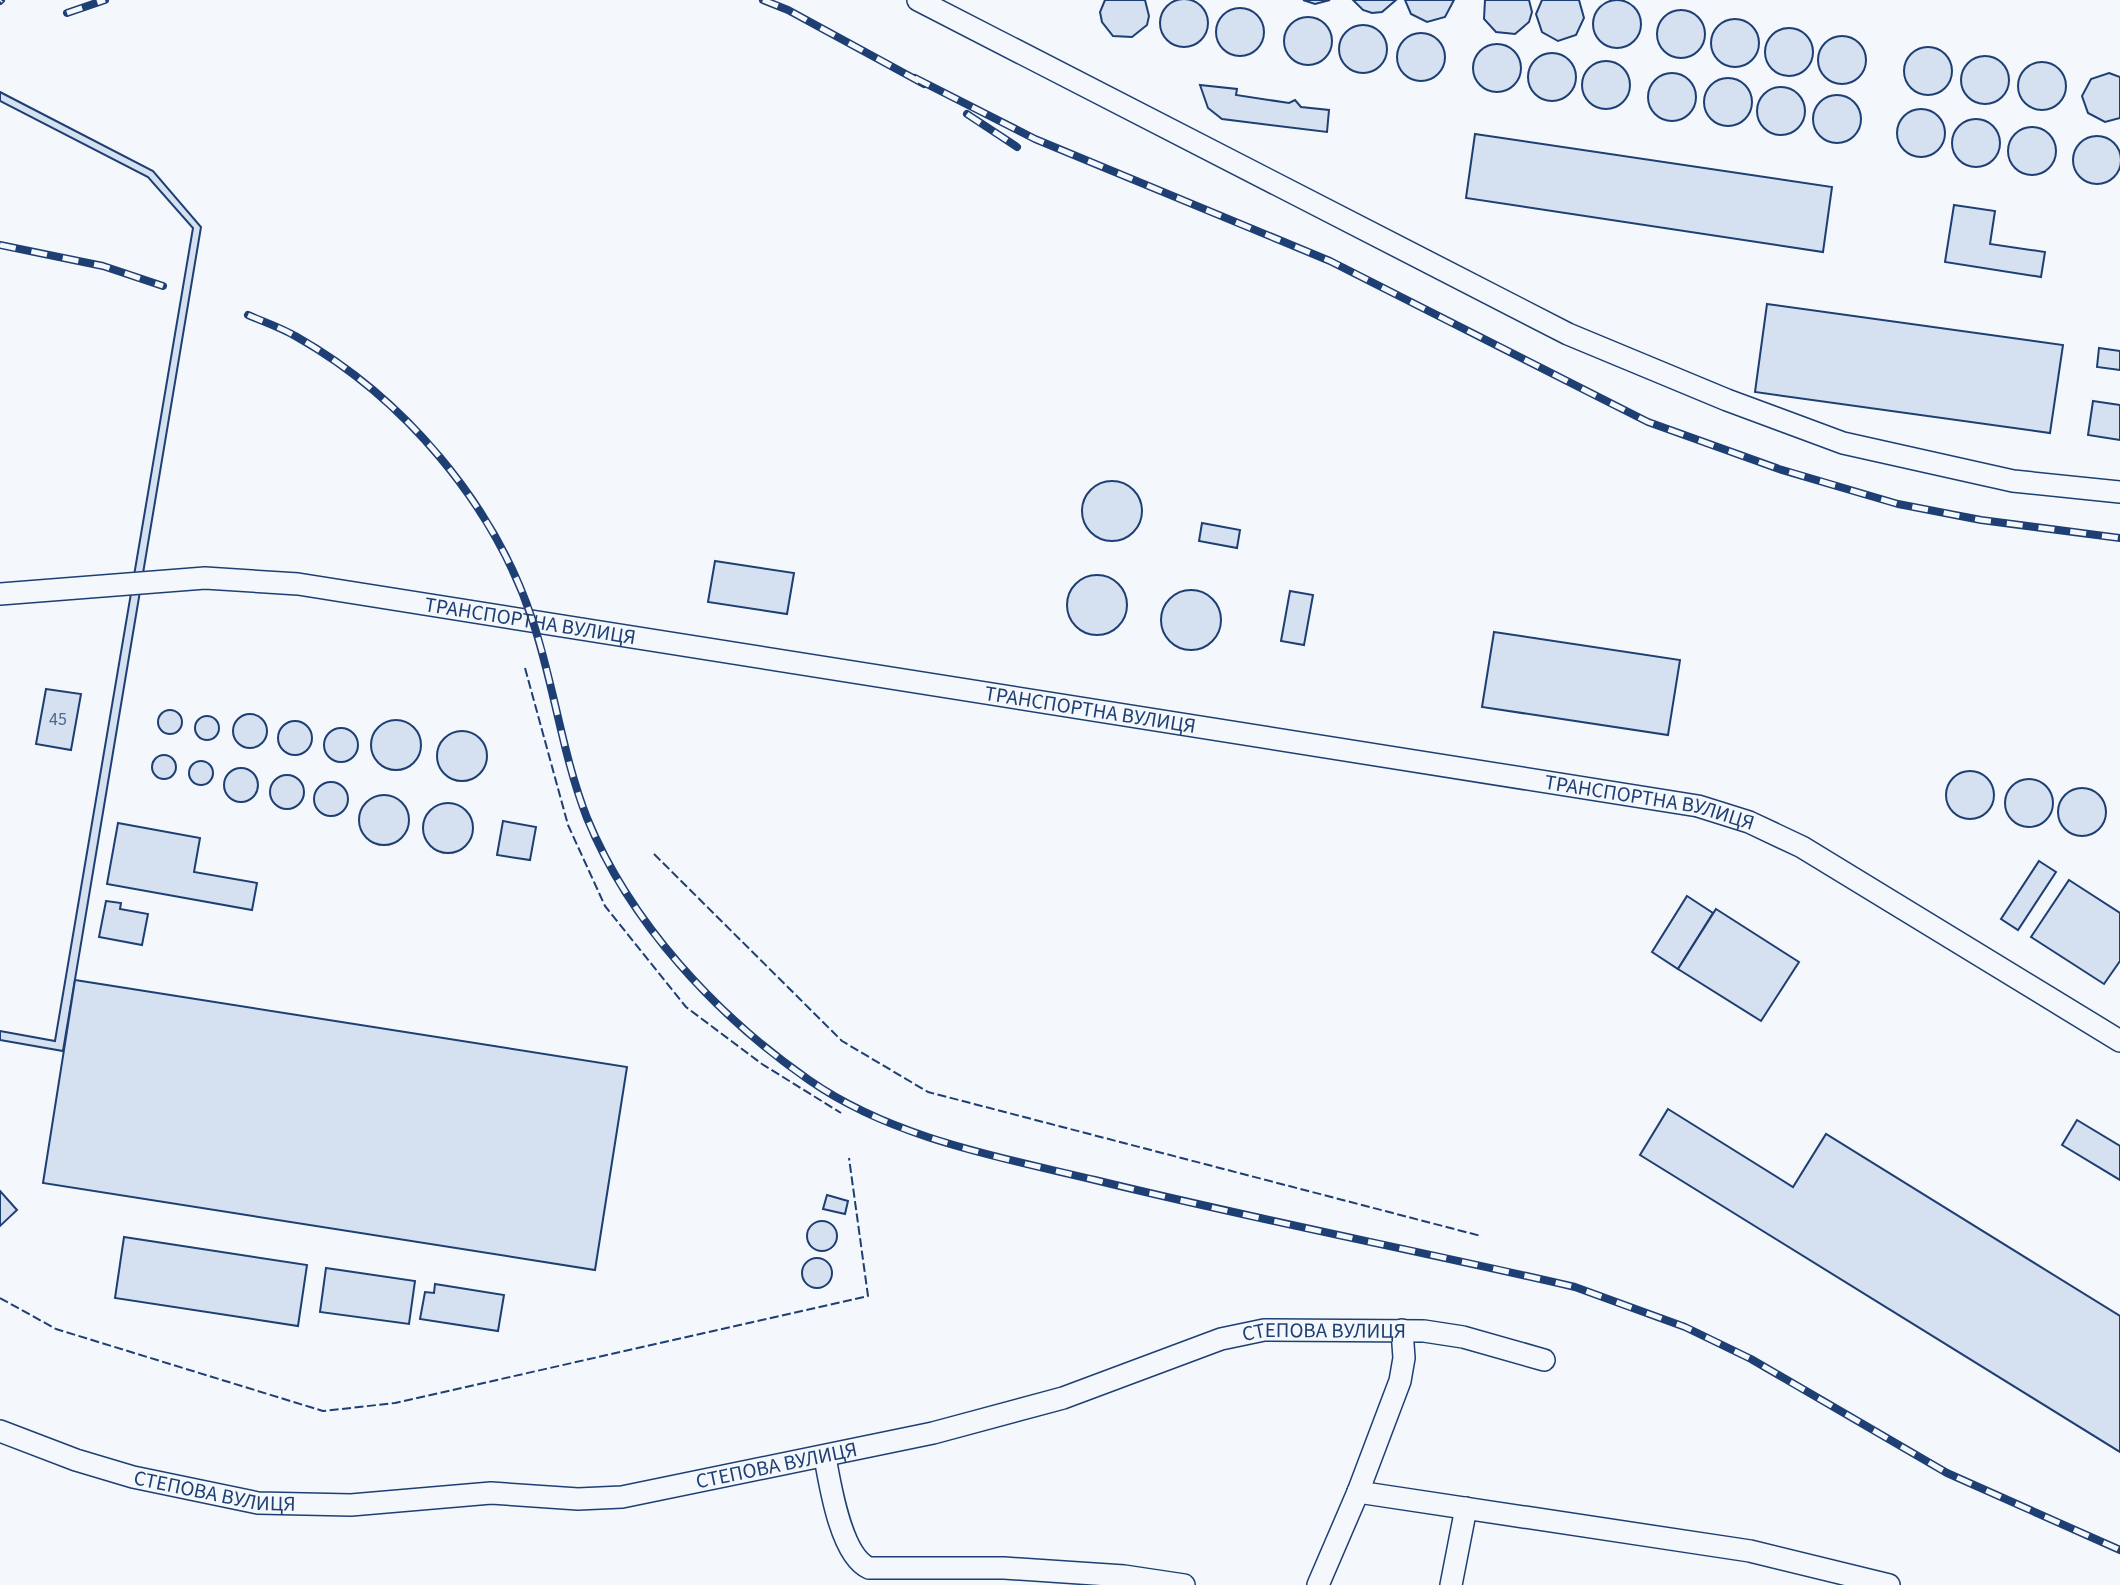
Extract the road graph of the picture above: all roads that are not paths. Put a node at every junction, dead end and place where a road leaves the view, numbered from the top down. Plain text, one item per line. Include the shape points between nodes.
1 (918, 0) edge
2 (2120, 492) edge
3 (0, 594) edge
4 (2120, 1041) edge
5 (1402, 1330) junction
6 (1544, 1360) dead end
7 (0, 1431) edge
8 (825, 1457) junction
9 (1358, 1492) junction
10 (1466, 1508) junction
11 (1184, 1585) edge
12 (1318, 1585) edge
13 (1451, 1585) edge
14 (1889, 1585) edge

1 - 2 street via 1568,334 1727,400 1843,443 2012,481
3 - 4 street, ТРАНСПОРТНА ВУЛИЦЯ via 205,578 298,584 1698,806 1749,822 1802,847
5 - 6 street, СТЕПОВА ВУЛИЦЯ via 1463,1337
5 - 8 street, СТЕПОВА ВУЛИЦЯ via 1264,1330 1221,1339 1063,1398
5 - 9 street via 1400,1381
7 - 8 street, СТЕПОВА ВУЛИЦЯ via 133,1477 299,1507 491,1493 622,1497
8 - 11 street via 831,1493 852,1554 869,1568 1004,1568
9 - 10 street
9 - 12 street
10 - 13 street
10 - 14 street via 1750,1551

